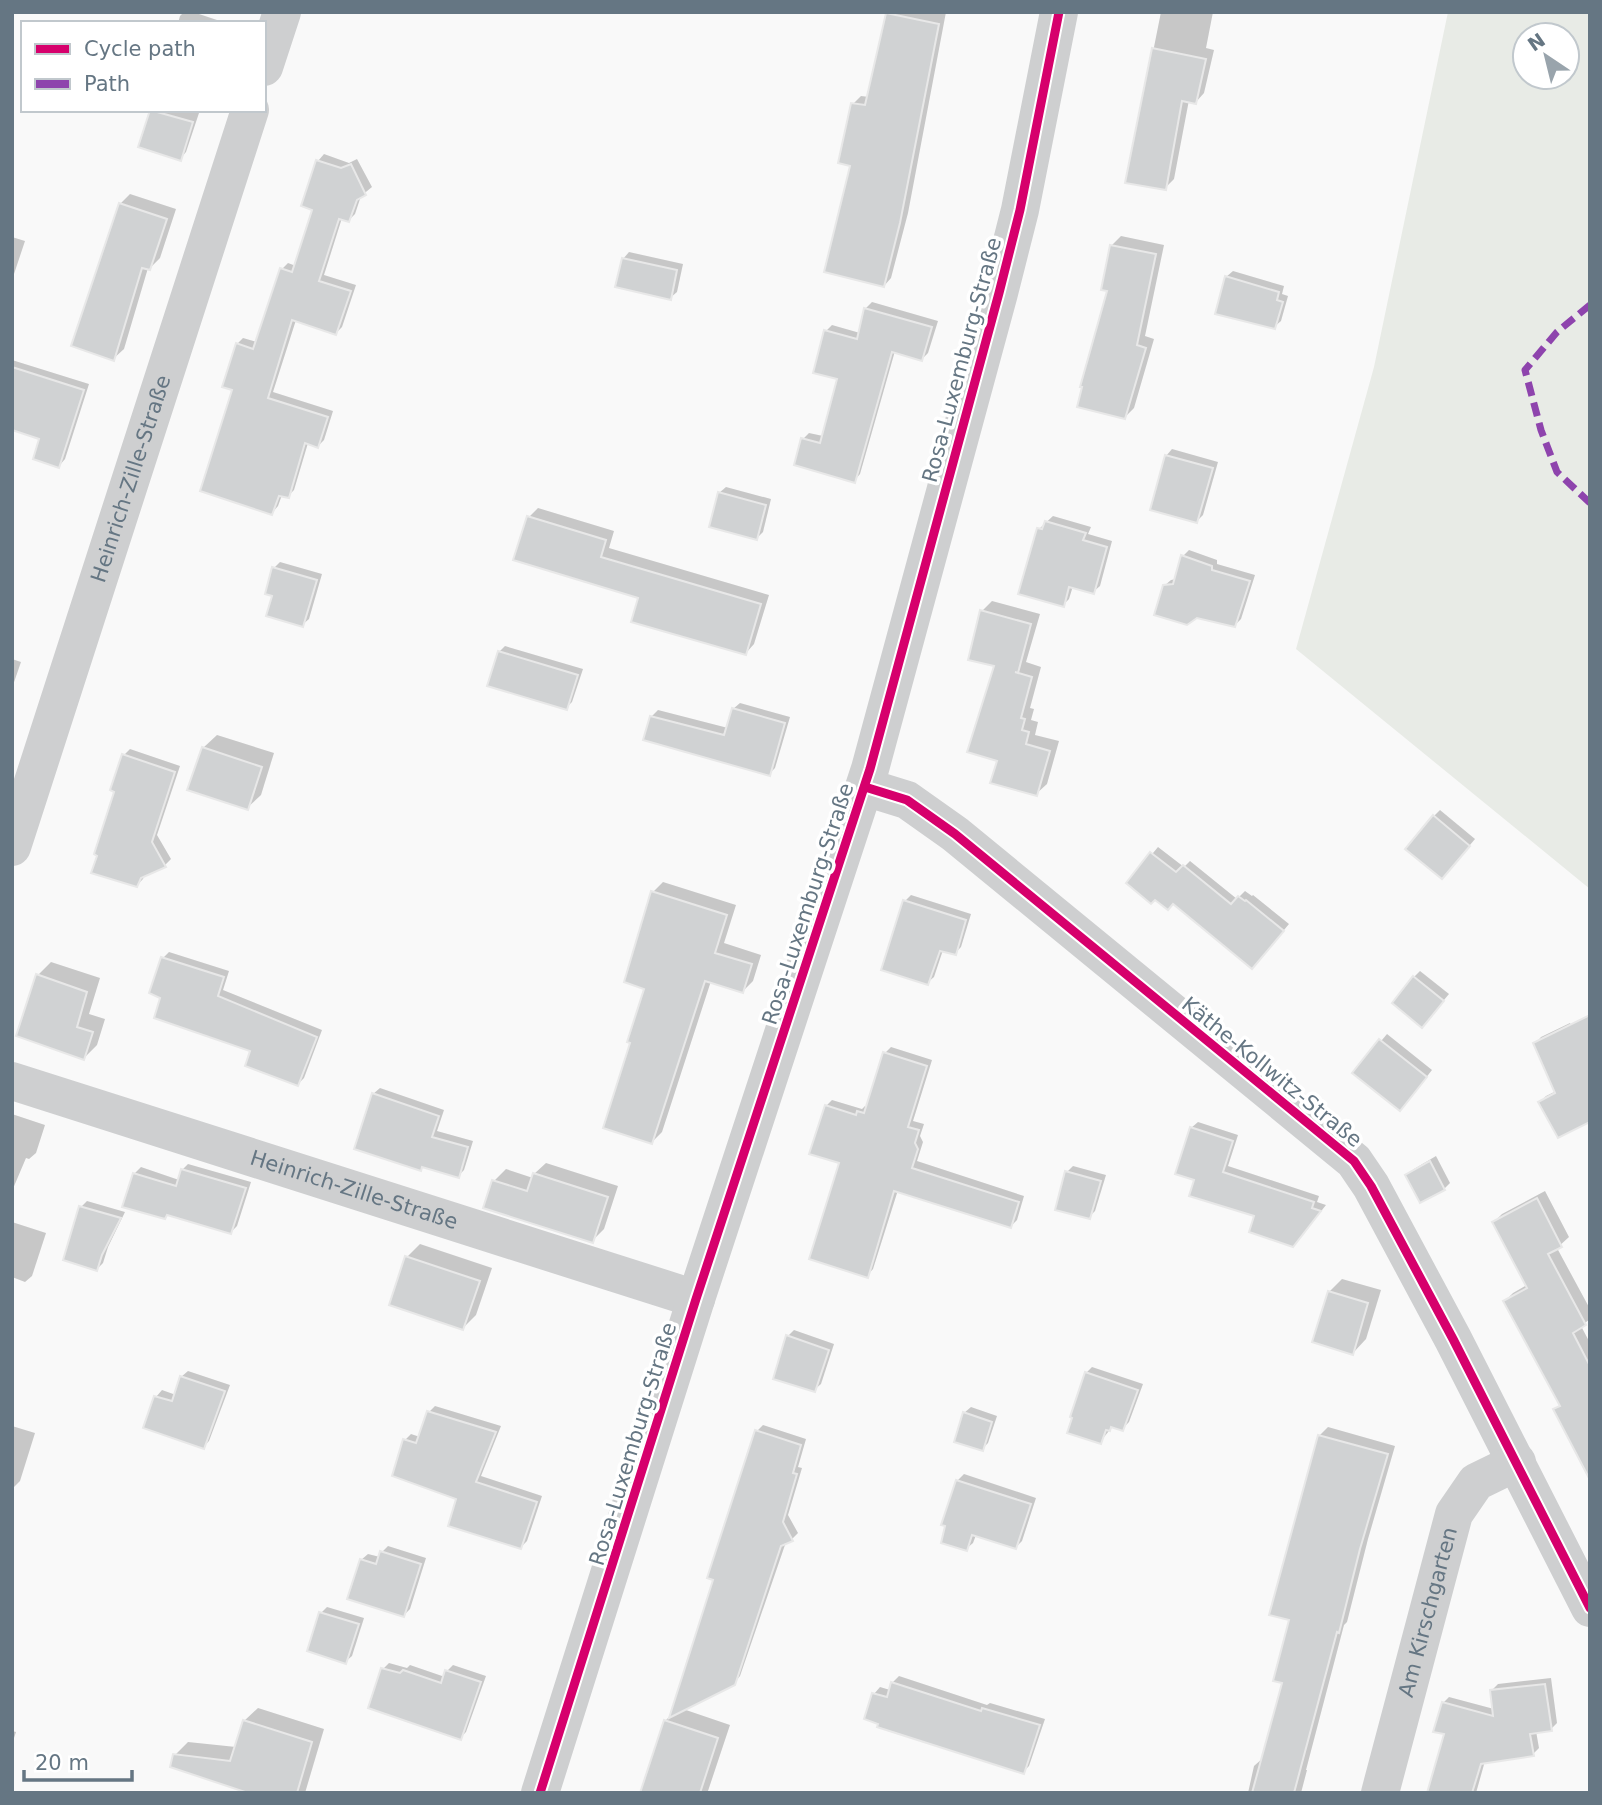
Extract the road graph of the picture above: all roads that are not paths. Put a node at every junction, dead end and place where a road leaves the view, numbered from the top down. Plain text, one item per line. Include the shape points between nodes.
1 (282, 12) edge
2 (1059, 12) edge
3 (266, 61) edge
4 (249, 112) edge
5 (865, 787) junction
6 (12, 847) edge
7 (12, 1081) edge
8 (696, 1299) junction
9 (1517, 1462) junction
10 (1590, 1608) edge
11 (540, 1793) edge
12 (1380, 1793) edge

1 - 3 street
2 - 5 street, Rosa-Luxemburg-Straße via 1020,210
4 - 6 street, Heinrich-Zille-Straße
5 - 8 street, Rosa-Luxemburg-Straße
5 - 9 street, Käthe-Kollwitz-Straße via 907,800 955,834 1354,1161
7 - 8 street, Heinrich-Zille-Straße
8 - 11 street, Rosa-Luxemburg-Straße
9 - 10 street, Käthe-Kollwitz-Straße
9 - 12 street, Am Kirschgarten via 1476,1482 1454,1514

